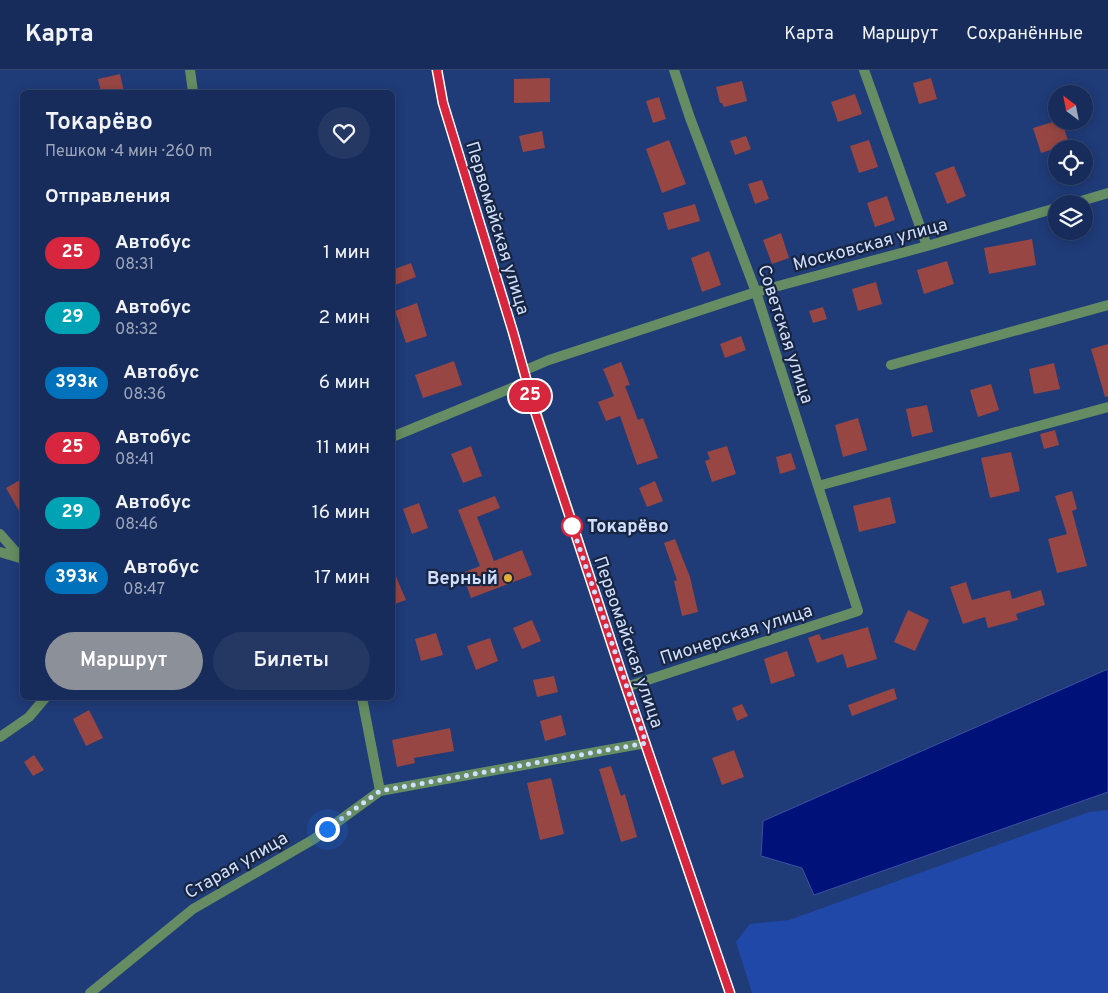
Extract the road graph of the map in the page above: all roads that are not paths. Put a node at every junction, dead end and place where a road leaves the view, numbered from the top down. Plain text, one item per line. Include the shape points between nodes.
1 (190, 70) edge
2 (437, 70) edge
3 (674, 70) edge
4 (864, 70) edge
5 (193, 90) edge
6 (1108, 193) edge
7 (1093, 197) edge
8 (1048, 210) edge
9 (927, 246) junction
10 (756, 292) junction
11 (1108, 305) edge
12 (891, 366) dead end
13 (523, 371) junction
14 (526, 382) junction
15 (1108, 407) edge
16 (395, 436) edge
17 (818, 486) junction
18 (0, 534) edge
19 (0, 552) edge
20 (20, 557) edge
21 (20, 558) edge
22 (858, 611) joint
23 (626, 687) junction
24 (43, 700) edge
25 (362, 700) edge
26 (0, 737) edge
27 (646, 743) junction
28 (380, 791) junction
29 (90, 993) edge
30 (730, 993) edge

1 - 5 street
2 - 13 street, Первомайская улица via 443,103
3 - 10 street, Советская улица
4 - 9 street
6 - 7 street
8 - 9 street, Московская улица
9 - 10 street, Московская улица
10 - 13 street, Московская улица
10 - 17 street, Советская улица
11 - 12 street
13 - 14 street, Первомайская улица
14 - 16 street
14 - 23 street, Первомайская улица
15 - 17 street
17 - 22 street, Советская улица
18 - 20 street
19 - 21 street
22 - 23 street, Пионерская улица
23 - 27 street, Первомайская улица
24 - 26 street via 29,717
25 - 28 street
27 - 28 street, Старая улица
27 - 30 street, Первомайская улица
28 - 29 street, Старая улица via 314,839 192,908

